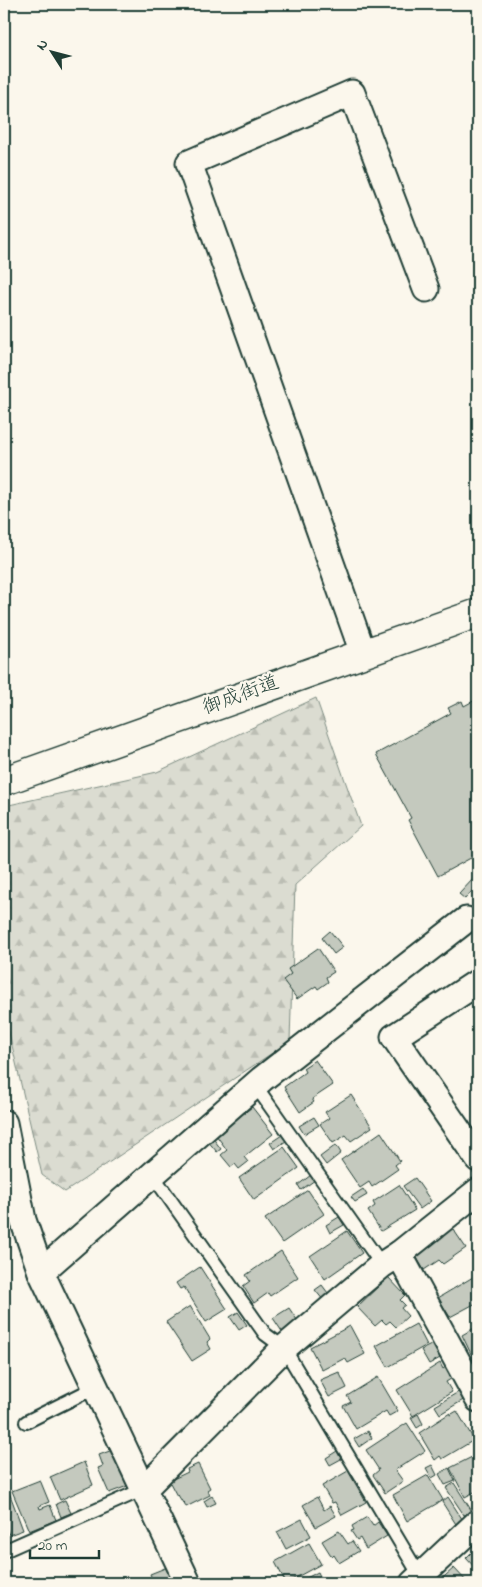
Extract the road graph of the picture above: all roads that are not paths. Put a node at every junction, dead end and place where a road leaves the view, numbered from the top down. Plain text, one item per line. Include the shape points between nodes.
1 (426, 289) dead end
2 (478, 613) edge
3 (363, 653) junction
4 (4, 781) edge
5 (466, 920) dead end
6 (478, 982) edge
7 (255, 1085) junction
8 (4, 1125) edge
9 (478, 1159) edge
10 (152, 1174) junction
11 (478, 1192) edge
12 (13, 1223) edge
13 (391, 1259) junction
14 (41, 1272) junction
15 (284, 1348) junction
16 (96, 1387) junction
17 (478, 1400) edge
18 (26, 1422) dead end
19 (144, 1489) junction
20 (478, 1522) edge
21 (4, 1551) edge
22 (417, 1580) edge
23 (188, 1583) edge

1 - 3 street via 352,93 189,163
2 - 3 street, 御成街道
3 - 4 street, 御成街道
5 - 7 street
6 - 9 street via 394,1037
7 - 10 street
7 - 13 lane
8 - 12 street
10 - 14 street
10 - 15 lane via 265,1334
11 - 13 street
12 - 14 street
13 - 15 street
13 - 17 street
14 - 16 street
15 - 19 street
15 - 22 lane
16 - 18 lane
16 - 19 street
19 - 21 lane
19 - 23 street
20 - 22 street

